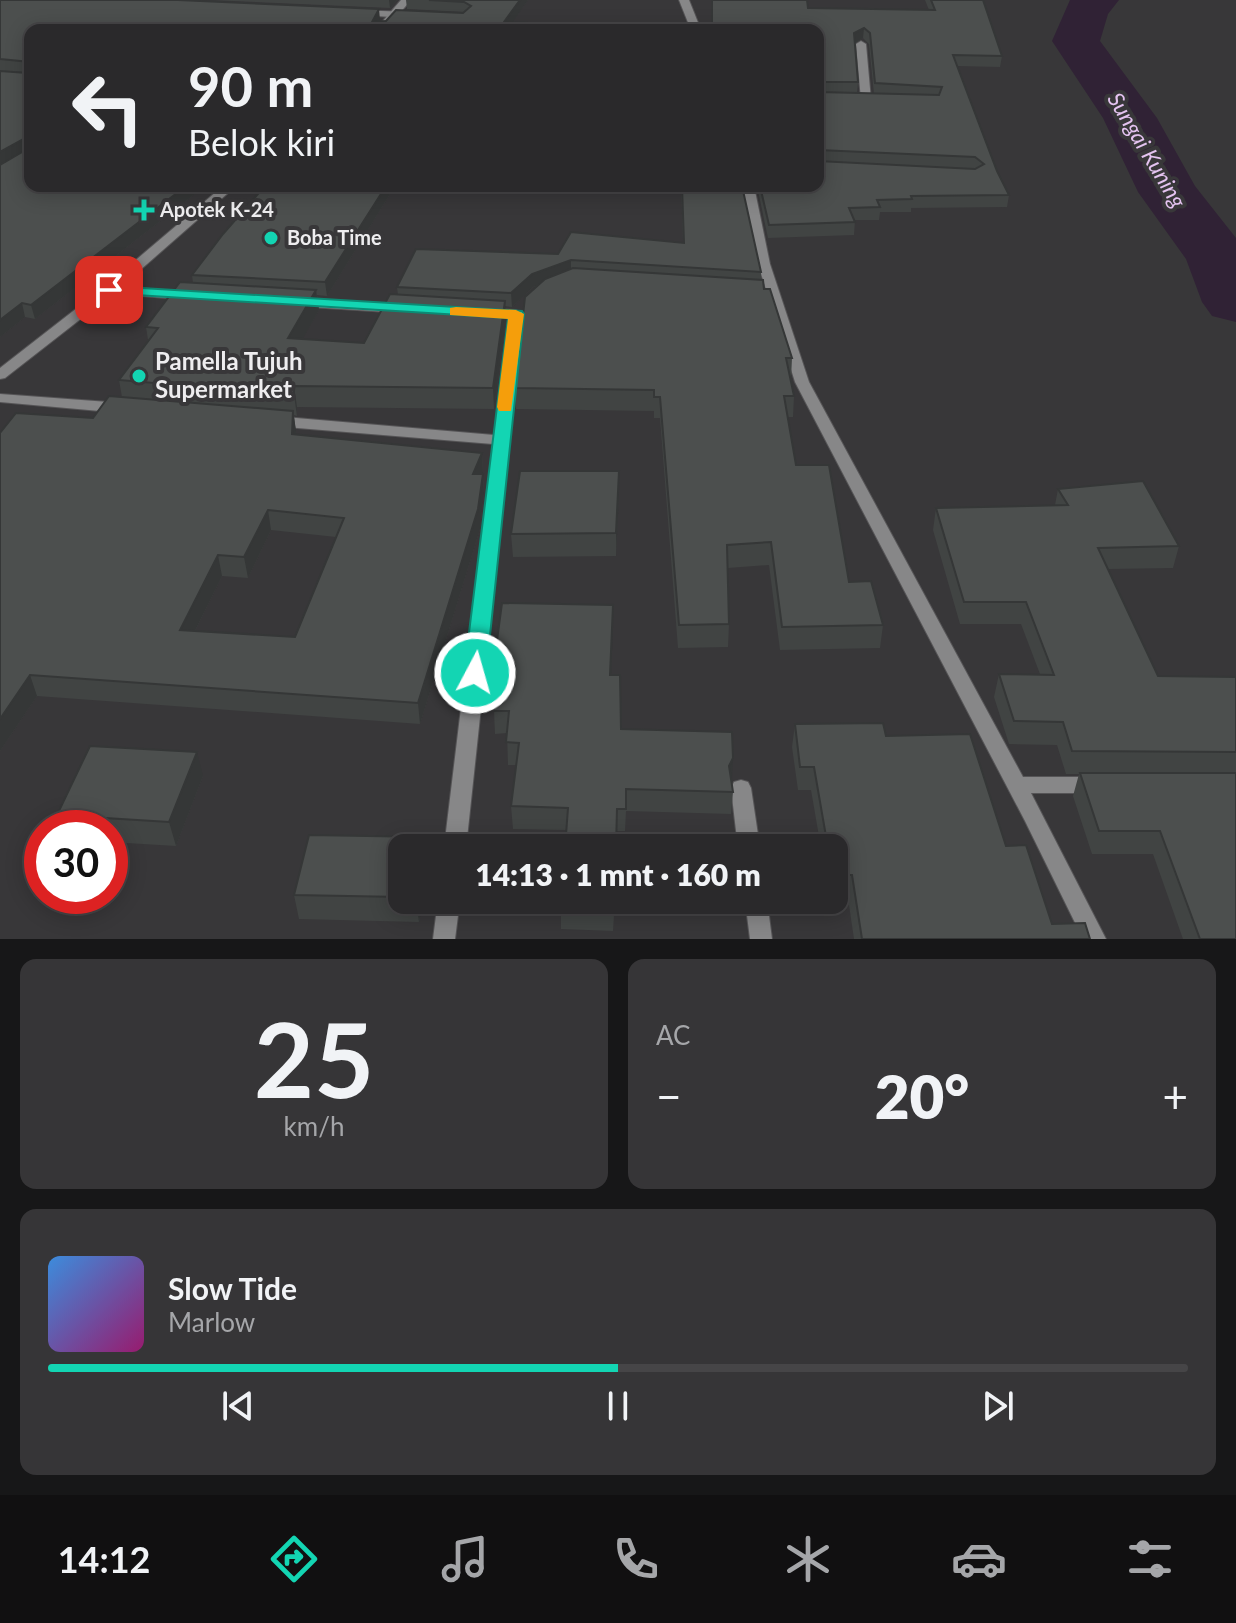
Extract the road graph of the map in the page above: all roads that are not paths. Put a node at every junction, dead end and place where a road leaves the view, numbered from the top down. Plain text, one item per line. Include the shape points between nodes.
1 (406, 0) edge
2 (684, 0) edge
3 (345, 12) edge
4 (393, 14) junction
5 (421, 16) edge
6 (385, 24) edge
7 (694, 24) edge
8 (861, 44) edge
9 (850, 99) edge
10 (866, 100) junction
11 (880, 100) edge
12 (223, 192) edge
13 (749, 192) edge
14 (109, 290) junction
15 (214, 297) edge
16 (289, 302) edge
17 (423, 310) edge
18 (467, 312) edge
19 (0, 375) edge
20 (0, 398) edge
21 (141, 410) edge
22 (251, 419) edge
23 (501, 440) junction
24 (1017, 785) junction
25 (1126, 785) edge
26 (741, 788) dead end
27 (457, 834) edge
28 (747, 834) edge
29 (447, 914) edge
30 (758, 914) edge
31 (444, 939) edge
32 (761, 939) edge
33 (1095, 939) edge

1 - 4 street
2 - 7 street
3 - 4 street
4 - 5 street
4 - 6 street
8 - 10 street
9 - 10 street
10 - 11 street
12 - 14 street
13 - 24 street via 764,292 802,382
14 - 15 street
14 - 19 street
16 - 17 street
18 - 23 street via 522,309
20 - 21 street
22 - 23 street
23 - 27 street
24 - 25 street
24 - 33 street
26 - 28 street
29 - 31 street
30 - 32 street

